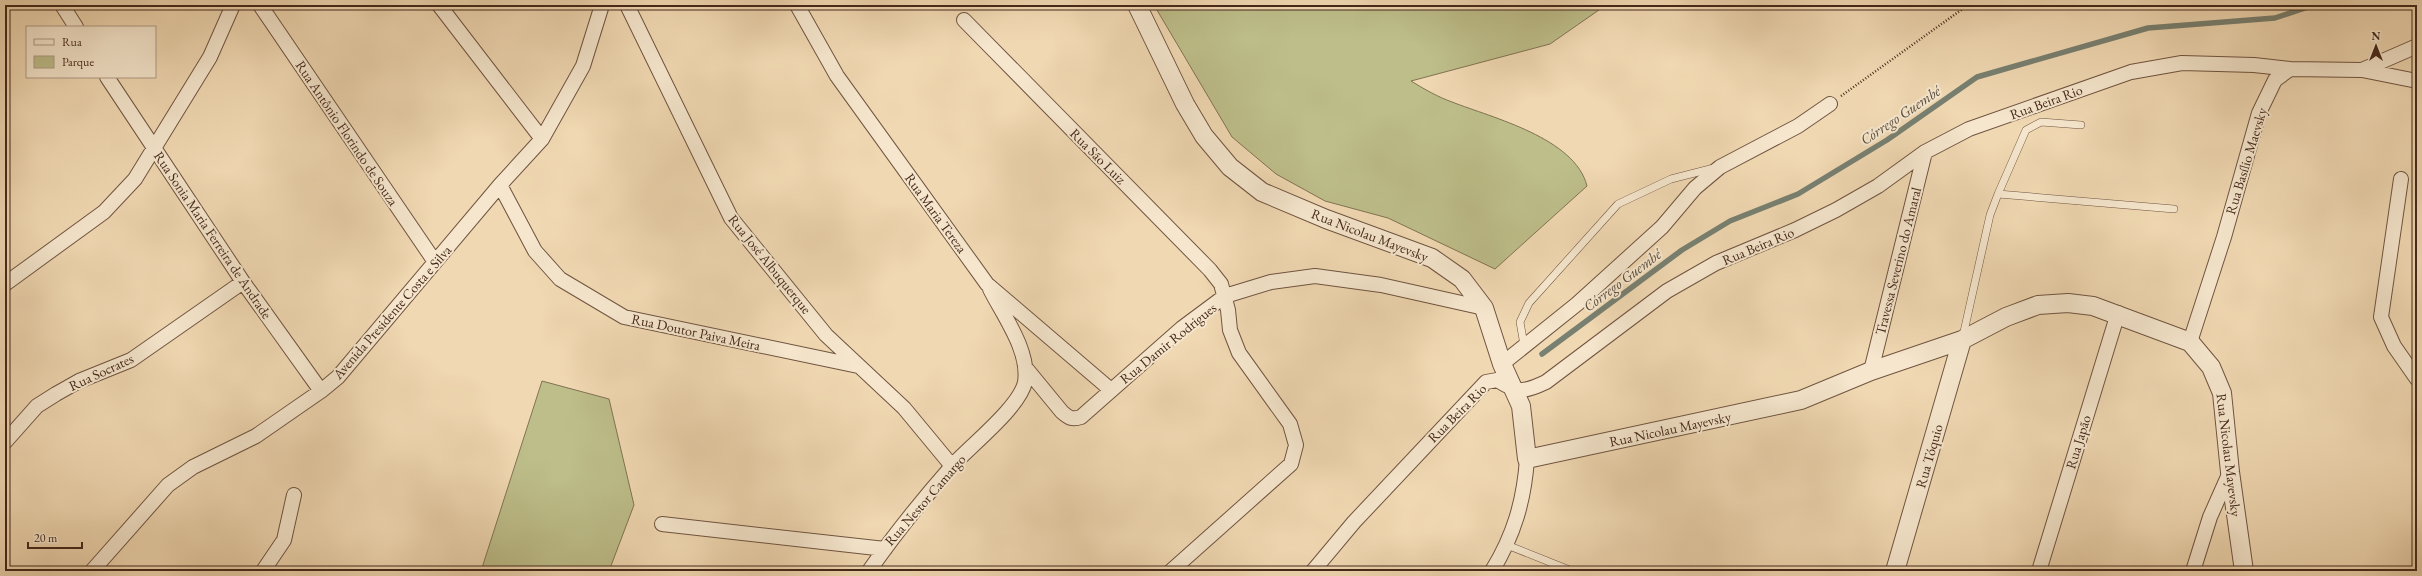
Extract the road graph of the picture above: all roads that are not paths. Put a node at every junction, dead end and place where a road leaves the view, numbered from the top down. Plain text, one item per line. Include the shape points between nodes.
1 (62, 5) edge
2 (233, 5) edge
3 (260, 5) edge
4 (439, 5) edge
5 (602, 5) edge
6 (627, 5) edge
7 (797, 5) edge
8 (1137, 5) edge
9 (964, 20) dead end
10 (75, 26) edge
11 (2417, 46) edge
12 (2290, 68) junction
13 (2362, 70) junction
14 (108, 78) edge
15 (2417, 81) edge
16 (1830, 104) road end
17 (2081, 125) dead end
18 (542, 139) junction
19 (155, 150) junction
20 (1925, 152) junction
21 (1720, 167) junction
22 (2401, 179) dead end
23 (500, 185) junction
24 (1998, 194) junction
25 (2174, 209) dead end
26 (435, 262) junction
27 (7, 277) edge
28 (243, 282) junction
29 (987, 284) junction
30 (1225, 296) junction
31 (1484, 308) junction
32 (2118, 313) junction
33 (1962, 340) junction
34 (2190, 342) junction
35 (1524, 345) junction
36 (1502, 364) junction
37 (858, 366) junction
38 (1025, 367) junction
39 (1871, 371) junction
40 (2417, 379) edge
41 (1111, 390) junction
42 (1514, 390) junction
43 (322, 391) junction
44 (5, 442) edge
45 (1527, 459) junction
46 (952, 466) junction
47 (2230, 472) junction
48 (294, 495) dead end
49 (662, 524) dead end
50 (1507, 545) junction
51 (885, 549) junction
52 (92, 571) edge
53 (263, 571) edge
54 (869, 571) edge
55 (1171, 571) edge
56 (1313, 571) edge
57 (1492, 571) edge
58 (1572, 571) edge
59 (1895, 571) edge
60 (2039, 571) edge
61 (2193, 571) edge
62 (2244, 571) edge

1 - 10 street
2 - 19 street via 210,58
3 - 26 street, Rua Antônio Florindo de Souza
4 - 18 street
5 - 18 street, Avenida Presidente Costa e Silva via 583,66
6 - 37 street, Rua José Albuquerque via 731,218 826,335
7 - 29 street, Rua Maria Tereza via 837,76
8 - 31 street, Rua Nicolau Mayevsky via 1185,104 1204,136 1230,167 1262,192 1326,219 1432,258 1462,279
9 - 30 street, Rua São Luiz via 1210,270 1221,284
11 - 13 street
12 - 13 street
12 - 20 street, Rua Beira Rio via 2182,63 2131,72 1969,129
12 - 34 street, Rua Basílio Maevsky via 2275,80 2259,113 2224,237
13 - 15 street
14 - 19 street, Rua Sonia Maria Ferreira de Andrade
16 - 21 street via 1798,126
17 - 24 lane via 2041,122 2026,130
18 - 23 street, Avenida Presidente Costa e Silva
19 - 27 street via 134,179 104,212
19 - 28 street, Rua Sonia Maria Ferreira de Andrade
20 - 39 street, Travessa Severino do Amaral
20 - 42 street, Rua Beira Rio via 1878,186 1836,210 1716,263 1667,291 1546,382 1531,389
21 - 35 street via 1695,188 1662,227 1577,304
21 - 35 lane via 1672,179 1618,204 1529,303 1520,322
22 - 40 street via 2381,317 2394,346
23 - 26 street, Avenida Presidente Costa e Silva
23 - 37 street, Rua Doutor Paiva Meira via 535,251 560,279 624,317
24 - 25 lane
24 - 33 lane via 1990,215
26 - 43 street, Avenida Presidente Costa e Silva via 338,377
28 - 43 street, Rua Sonia Maria Ferreira de Andrade
28 - 44 street, Rua Socrates via 131,360 79,381 37,406
29 - 38 street, Rua Nestor Camargo via 1020,348
29 - 41 street, Rua Maria Tereza
30 - 31 street, Rua Damir Rodrigues via 1271,282 1315,276 1381,285
30 - 41 street, Rua Damir Rodrigues via 1182,328
30 - 55 street, Rua São Luiz via 1230,330 1239,352 1290,424 1296,445 1291,464 1281,475
31 - 36 street, Rua Nicolau Mayevsky
32 - 33 street, Rua Nicolau Mayevsky via 2068,303 2038,305 2006,317
32 - 34 street, Rua Nicolau Mayevsky
32 - 60 street, Rua Japão
33 - 39 street, Rua Nicolau Mayevsky
33 - 59 street, Rua Tóquio
34 - 47 street, Rua Nicolau Mayevsky via 2211,367 2222,392
35 - 36 street
36 - 42 street, Rua Nicolau Mayevsky
37 - 46 street, Rua José Albuquerque via 904,408
38 - 41 street, Rua Damir Rodrigues via 1052,402 1069,418 1081,417
38 - 46 street, Rua Nestor Camargo via 1025,382 1014,402
39 - 45 street, Rua Nicolau Mayevsky via 1801,400
42 - 45 street, Rua Nicolau Mayevsky via 1521,406
42 - 56 street, Rua Beira Rio via 1497,380 1486,382 1354,522
43 - 52 street, Avenida Presidente Costa e Silva via 256,436 194,467 168,484
45 - 50 street via 1514,529
46 - 51 street, Rua Nestor Camargo
47 - 61 street via 2210,517
47 - 62 street, Rua Nicolau Mayevsky
48 - 53 street via 284,540
49 - 51 street, Rua Nestor Camargo
50 - 57 street
50 - 58 lane
51 - 54 street

